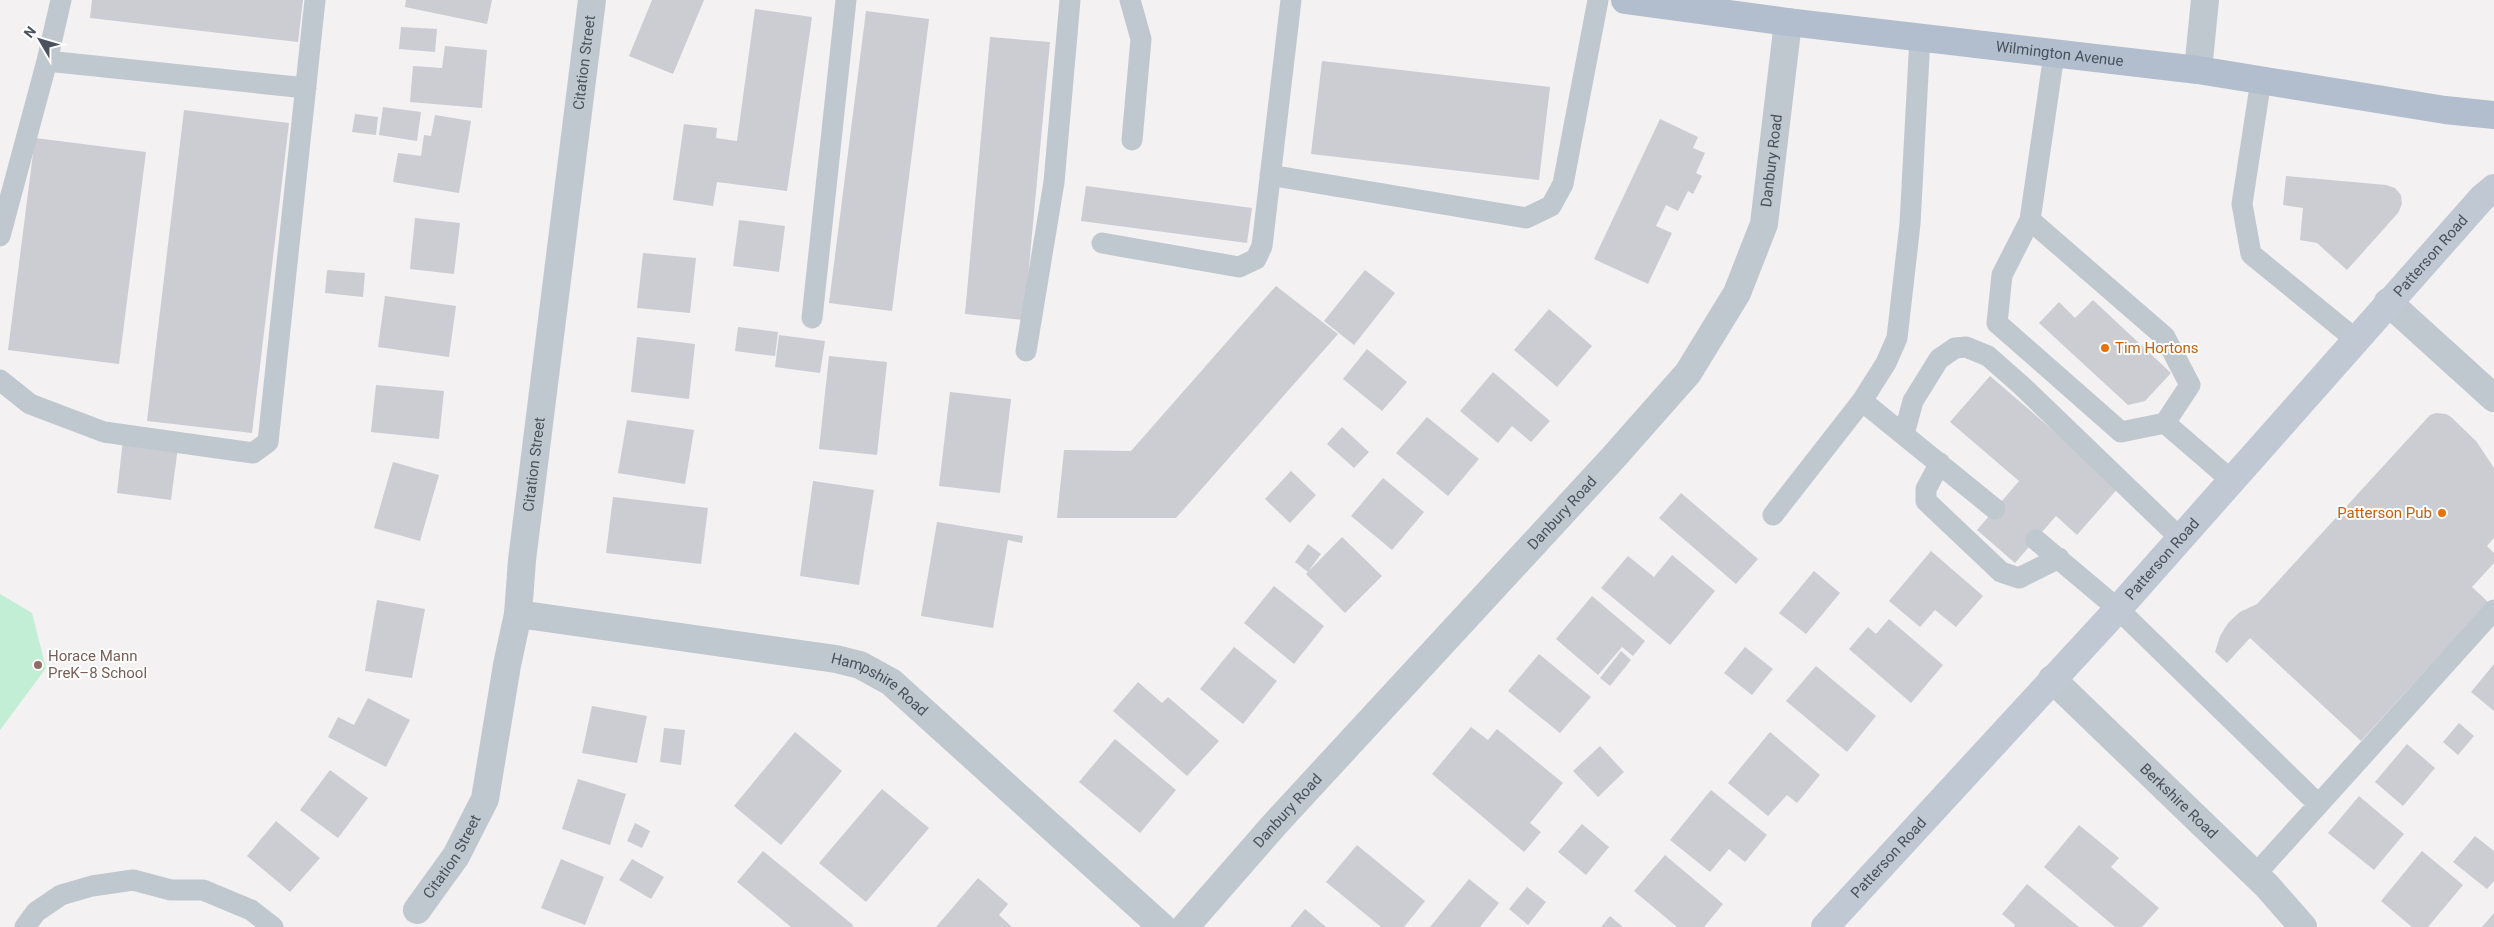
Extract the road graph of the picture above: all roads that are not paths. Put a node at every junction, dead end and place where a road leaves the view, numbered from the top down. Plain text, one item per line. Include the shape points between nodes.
1 (61, 0) edge
2 (316, 0) edge
3 (592, 0) edge
4 (846, 0) edge
5 (1070, 0) edge
6 (1130, 0) edge
7 (1291, 0) edge
8 (1598, 0) edge
9 (1624, 0) edge
10 (2204, 0) edge
11 (1788, 22) junction
12 (1920, 37) junction
13 (2054, 54) junction
14 (47, 61) junction
15 (2198, 70) junction
16 (2262, 80) junction
17 (306, 88) junction
18 (2494, 115) edge
19 (1132, 140) dead end
20 (1270, 175) junction
21 (2490, 198) edge
22 (2030, 220) junction
23 (0, 236) edge
24 (1102, 243) dead end
25 (2388, 302) junction
26 (812, 318) dead end
27 (2355, 340) junction
28 (1026, 351) dead end
29 (0, 380) edge
30 (2494, 398) edge
31 (1862, 401) junction
32 (2165, 423) junction
33 (1904, 434) junction
34 (1940, 463) junction
35 (2231, 480) junction
36 (1995, 509) dead end
37 (1773, 515) dead end
38 (2180, 538) junction
39 (2036, 540) dead end
40 (2058, 558) junction
41 (2118, 609) junction
42 (2494, 610) edge
43 (518, 614) junction
44 (2052, 679) junction
45 (2318, 804) junction
46 (2255, 875) junction
47 (417, 910) dead end
48 (25, 927) edge
49 (273, 927) edge
50 (1162, 927) edge
51 (1186, 927) edge
52 (1825, 927) edge
53 (2303, 927) edge

1 - 14 lane
2 - 17 lane
3 - 43 street, Citation Street
4 - 26 lane
5 - 28 lane via 1054,182
6 - 19 lane via 1141,39
7 - 20 lane
8 - 20 lane via 1563,184 1551,206 1526,218
9 - 11 main road, Wilmington Avenue
10 - 15 street
11 - 12 main road, Wilmington Avenue
11 - 51 street, Danbury Road via 1764,224 1737,293 1688,372 1612,459 1275,824
12 - 13 main road, Wilmington Avenue
12 - 31 lane via 1910,224 1897,338 1886,363
13 - 15 main road, Wilmington Avenue
13 - 22 lane
14 - 17 lane
14 - 23 lane
15 - 16 main road, Wilmington Avenue
16 - 18 main road, Wilmington Avenue
16 - 27 lane via 2242,204 2252,254
17 - 29 lane via 268,442 253,453 104,432 30,404
20 - 24 lane via 1262,246 1256,259 1239,267
21 - 25 main road, Patterson Road
22 - 32 lane via 2164,337 2190,385
22 - 32 lane via 2002,275 1997,323 2120,432
25 - 27 main road, Patterson Road
25 - 30 street
27 - 35 main road, Patterson Road
31 - 33 lane
31 - 37 lane
32 - 35 lane
33 - 34 lane
33 - 38 lane via 1913,401 1939,359 1955,348 1966,347 1988,356 2022,386
34 - 36 lane
34 - 40 lane via 1926,489 1926,501 2001,572 2019,578
35 - 38 main road, Patterson Road
38 - 41 main road, Patterson Road
39 - 40 lane
40 - 41 lane
41 - 44 main road, Patterson Road
41 - 45 lane
42 - 45 lane
43 - 47 street, Citation Street via 485,799 456,856
43 - 50 street, Hampshire Road via 860,665 891,682
44 - 46 street, Berkshire Road
44 - 52 main road, Patterson Road
45 - 46 lane
46 - 53 street, Berkshire Road
48 - 49 lane via 36,912 61,895 133,880 171,890 202,890 251,910

